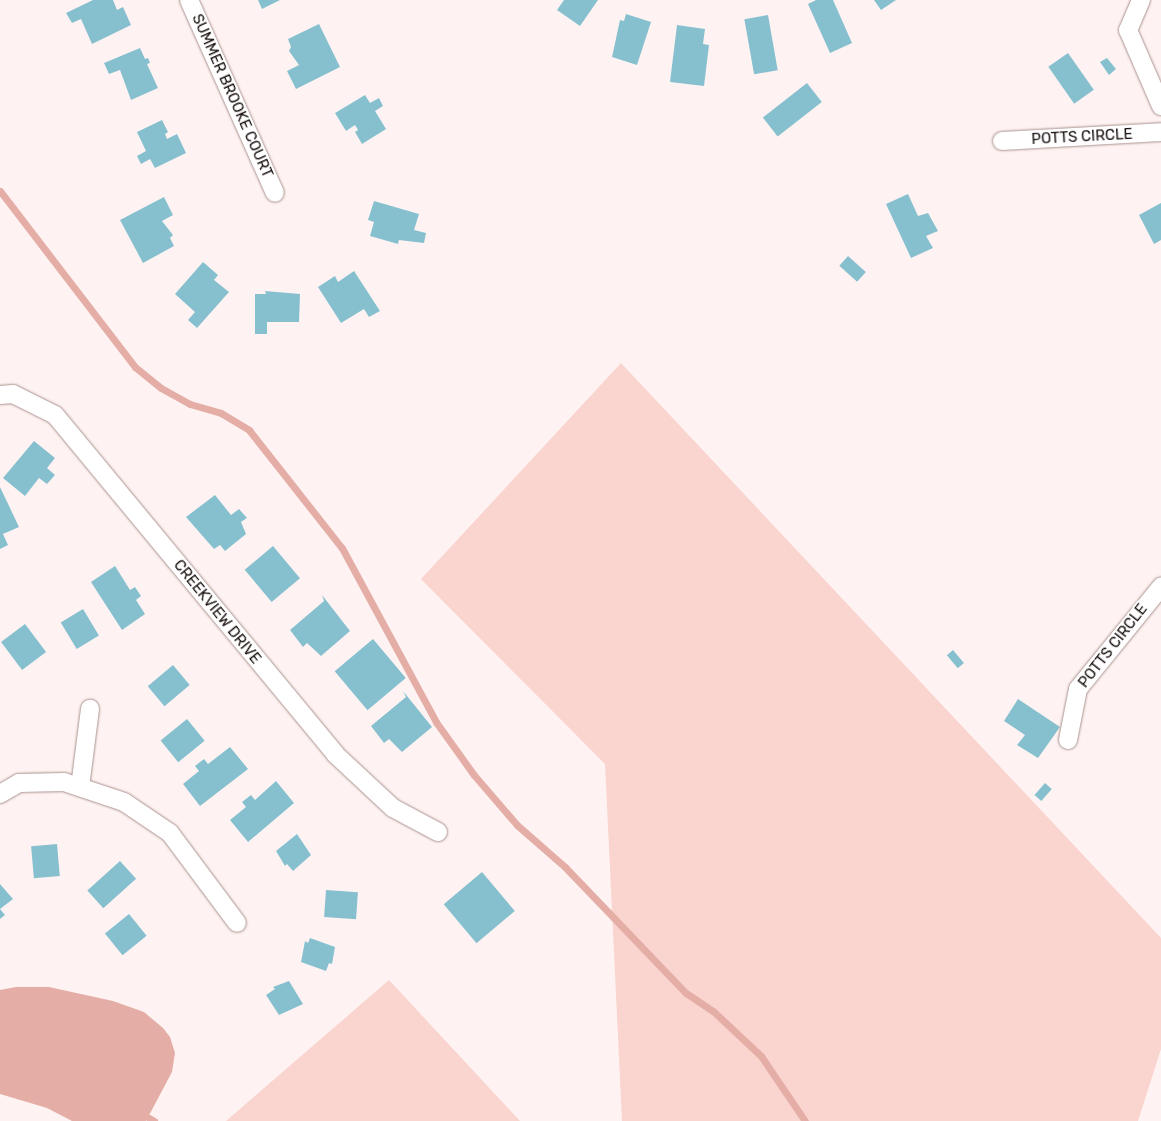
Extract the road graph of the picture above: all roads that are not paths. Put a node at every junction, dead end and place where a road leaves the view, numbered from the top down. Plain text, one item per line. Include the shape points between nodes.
1 (190, 0) edge
2 (1141, 0) edge
3 (1161, 106) edge
4 (1161, 132) edge
5 (1002, 142) dead end
6 (275, 193) dead end
7 (0, 395) edge
8 (1161, 588) edge
9 (90, 709) dead end
10 (1068, 740) dead end
11 (80, 787) junction
12 (0, 794) edge
13 (438, 832) dead end
14 (238, 923) dead end

1 - 6 street, SUMMER BROOKE COURT
2 - 3 street via 1128,30
4 - 5 street, POTTS CIRCLE
7 - 13 street, CREEKVIEW DRIVE via 14,394 55,415 335,754 393,808
8 - 10 street, POTTS CIRCLE via 1078,689
9 - 11 street
11 - 12 street via 64,782 19,783
11 - 14 street via 124,802 170,833

